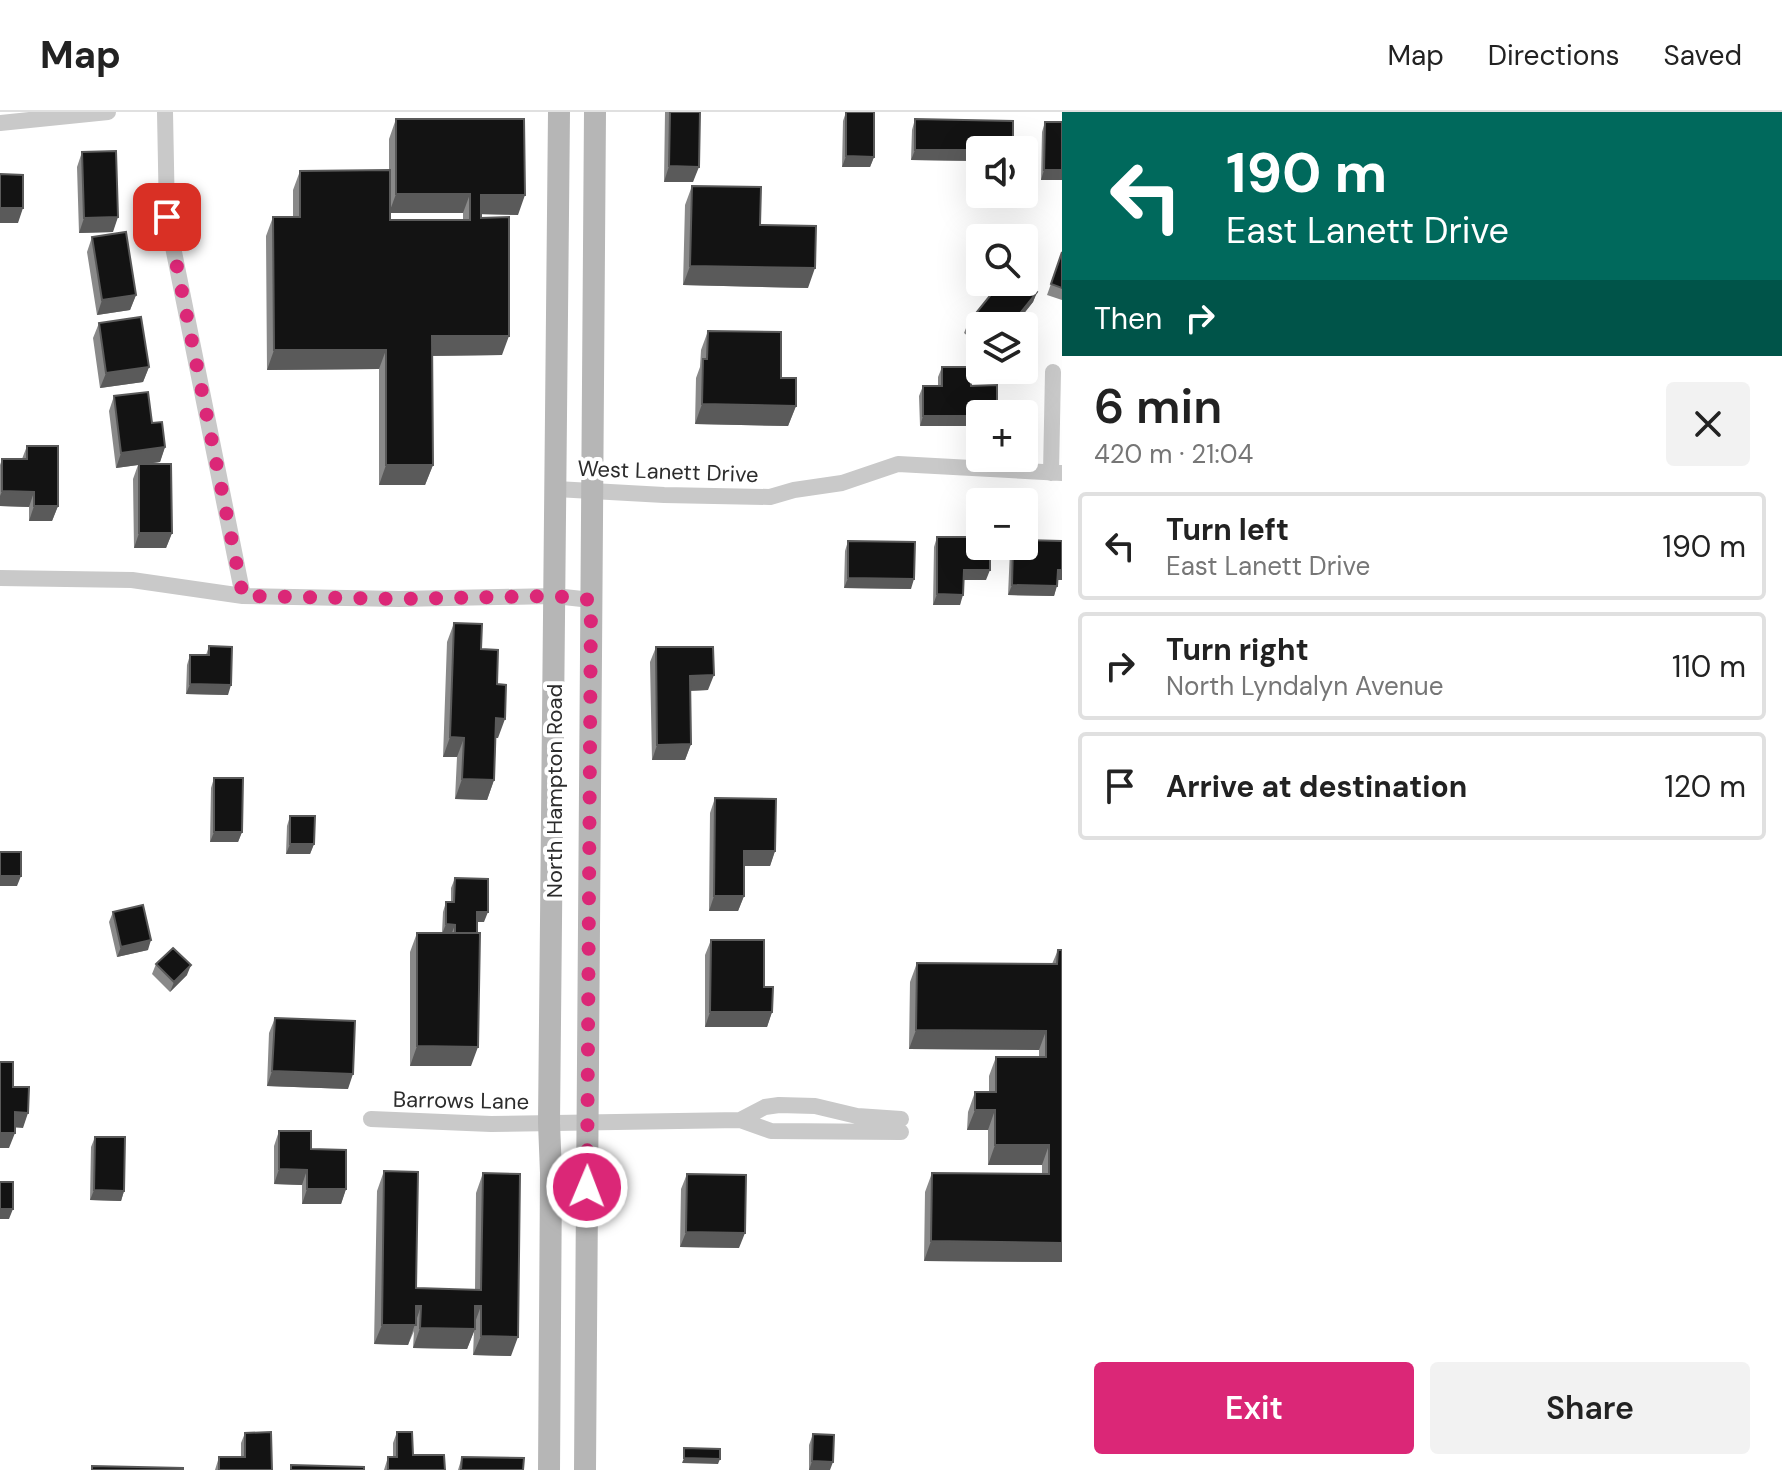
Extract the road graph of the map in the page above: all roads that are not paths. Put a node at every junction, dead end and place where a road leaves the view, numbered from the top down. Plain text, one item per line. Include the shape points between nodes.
1 (108, 112) edge
2 (165, 112) edge
3 (559, 112) edge
4 (595, 112) edge
5 (0, 123) edge
6 (558, 190) junction
7 (594, 190) junction
8 (1053, 372) dead end
9 (557, 397) junction
10 (593, 398) junction
11 (1057, 473) edge
12 (556, 489) junction
13 (592, 492) junction
14 (0, 578) edge
15 (243, 596) junction
16 (555, 596) junction
17 (591, 600) junction
18 (371, 1119) dead end
19 (740, 1120) junction
20 (549, 1123) junction
21 (588, 1124) junction
22 (587, 1187) junction
23 (551, 1188) junction
24 (549, 1470) edge
25 (585, 1470) edge

1 - 5 street
2 - 15 street via 167,217
3 - 6 main road, North Hampton Road
4 - 7 main road, North Hampton Road
6 - 7 main road
6 - 9 main road, North Hampton Road
7 - 10 main road, North Hampton Road
8 - 11 street
9 - 10 main road
9 - 12 main road, North Hampton Road
10 - 13 main road, North Hampton Road
11 - 13 street, West Lanett Drive via 898,464 842,483 770,497
12 - 13 street, West Lanett Drive
12 - 16 main road, North Hampton Road
13 - 17 main road, North Hampton Road
14 - 15 street via 132,580
15 - 16 street
16 - 17 street
16 - 20 main road, North Hampton Road
17 - 21 main road, North Hampton Road
18 - 20 street, Barrows Lane
19 - 19 street via 765,1107 815,1106 901,1125 771,1131
19 - 21 street, Barrows Lane
20 - 21 street, Barrows Lane
20 - 23 main road, North Hampton Road
21 - 22 main road, North Hampton Road
22 - 23 main road
22 - 25 main road, North Hampton Road
23 - 24 main road, North Hampton Road

